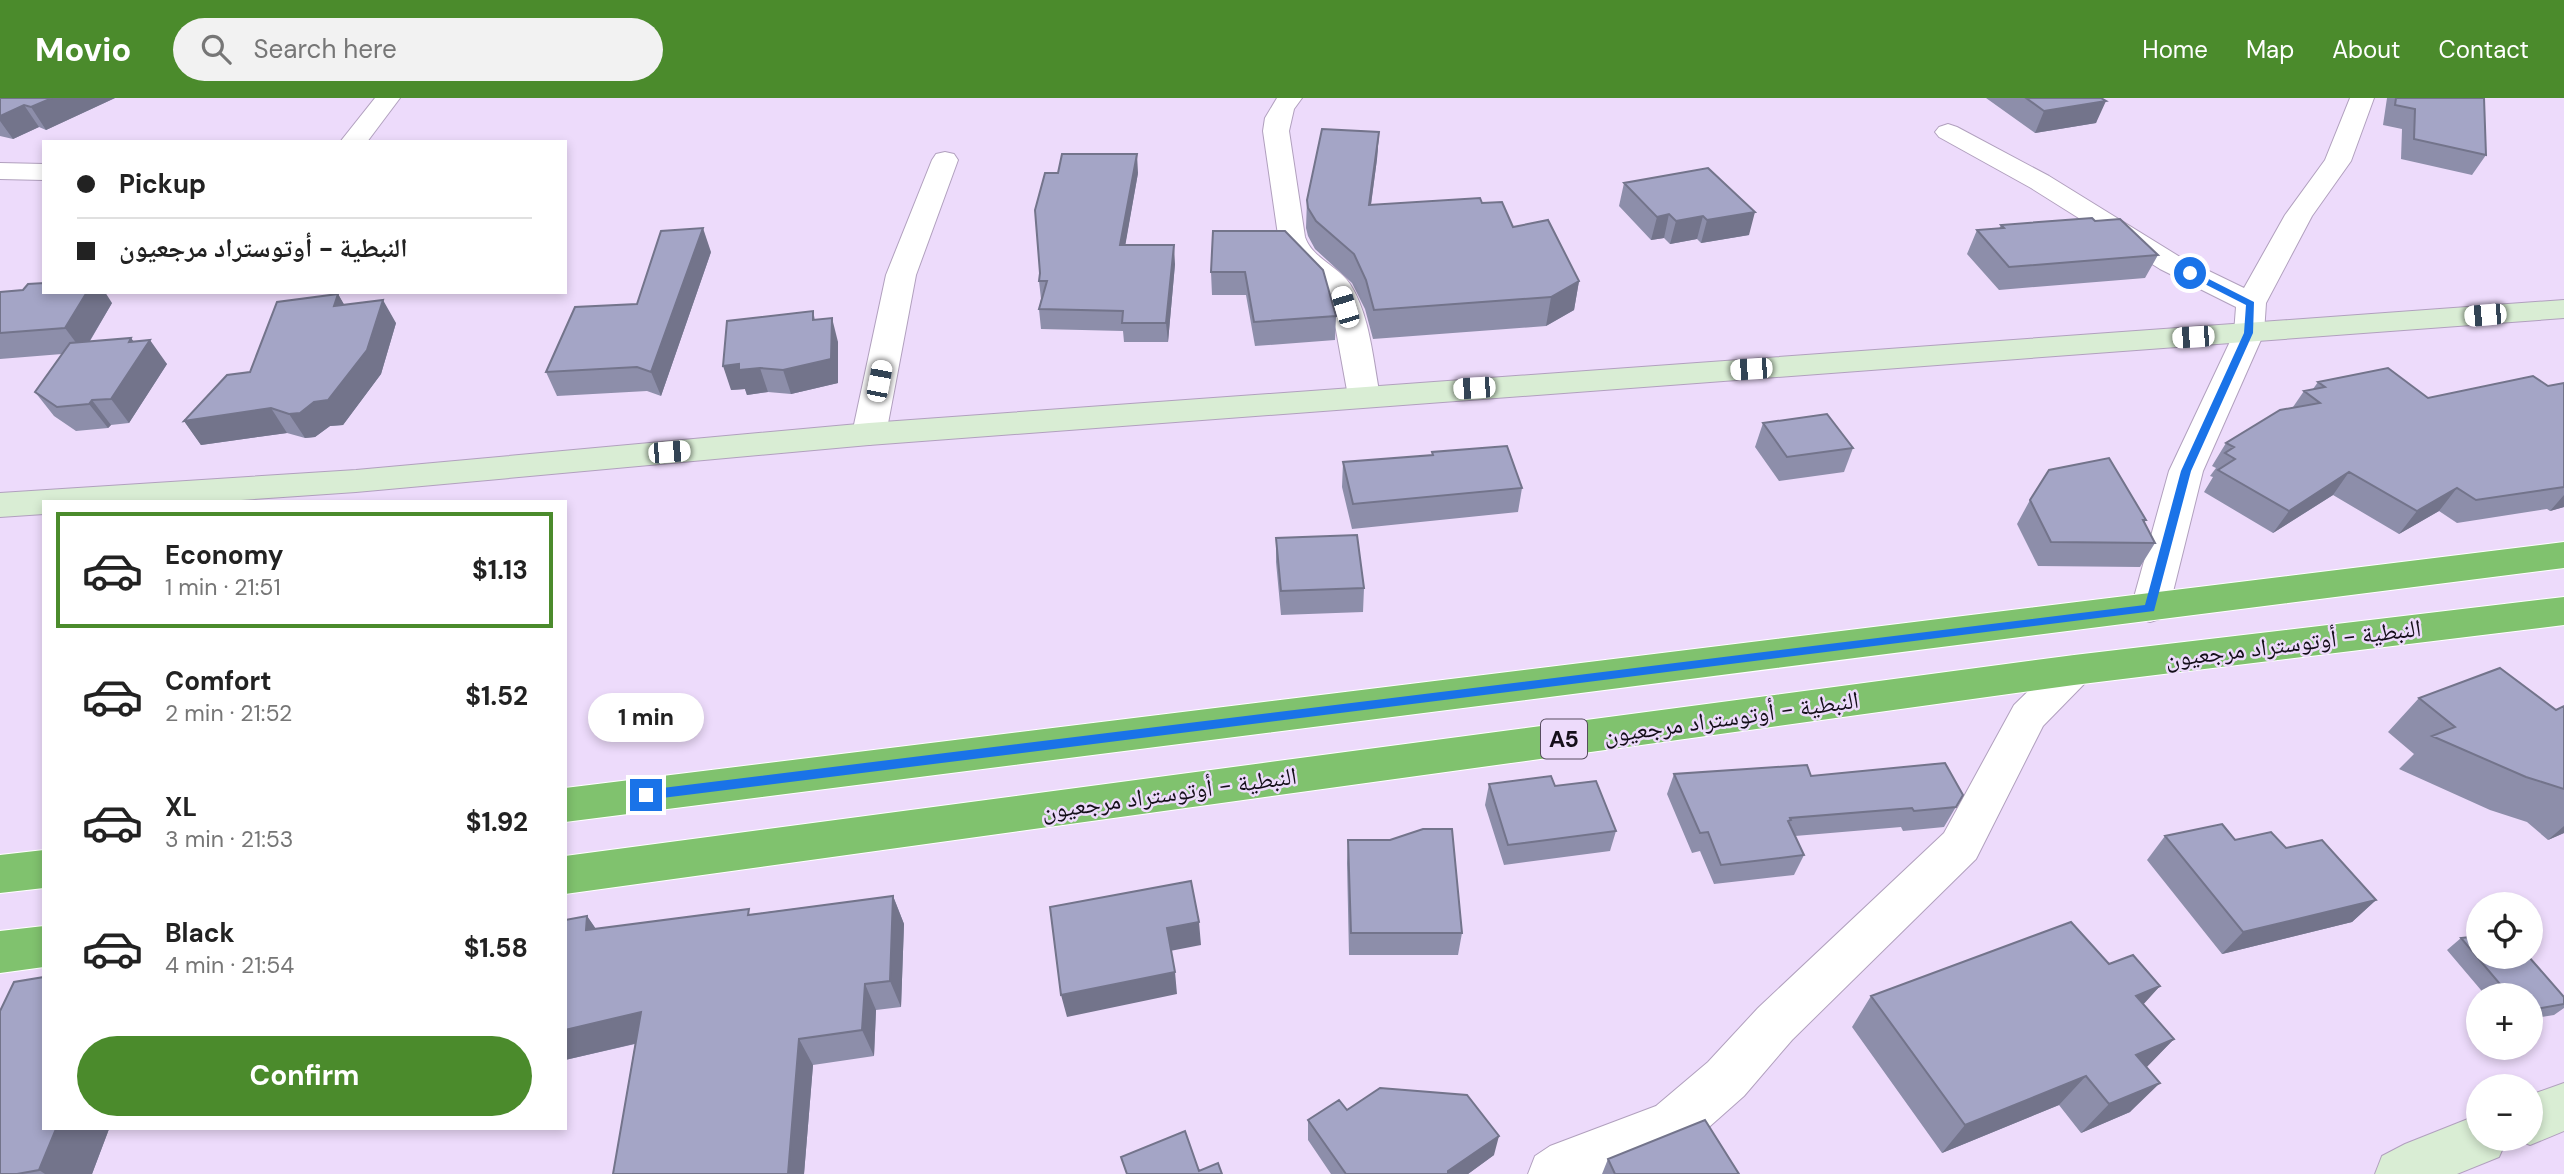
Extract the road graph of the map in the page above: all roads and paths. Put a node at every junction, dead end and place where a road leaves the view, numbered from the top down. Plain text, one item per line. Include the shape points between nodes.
1 (388, 98) edge
2 (1290, 98) edge
3 (2362, 98) edge
4 (1948, 132) dead end
5 (355, 140) edge
6 (944, 160) dead end
7 (0, 172) edge
8 (42, 172) edge
9 (2564, 309) edge
10 (2250, 318) junction
11 (1364, 396) junction
12 (869, 434) junction
13 (74, 500) edge
14 (42, 502) edge
15 (0, 505) edge
16 (2564, 555) edge
17 (2150, 608) junction
18 (2564, 611) edge
19 (2074, 670) junction
20 (567, 804) edge
21 (42, 869) edge
22 (0, 874) edge
23 (567, 875) edge
24 (42, 946) edge
25 (0, 952) edge
26 (2564, 1107) edge
27 (2543, 1115) edge
28 (2466, 1146) edge
29 (2418, 1170) edge
30 (1554, 1174) edge

1 - 5 street
2 - 11 street via 1283,103 1276,129 1276,157 1294,243 1339,289
3 - 10 street via 2338,161 2299,215
4 - 10 street via 2040,182
6 - 12 street via 901,275
7 - 8 street
9 - 10 street
10 - 11 street
10 - 17 street via 2186,471
11 - 12 street
12 - 13 street via 356,481
14 - 15 street
16 - 17 highway, A5
17 - 20 highway, A5
18 - 19 highway, النبطية - أوتوستراد مرجعيون / A5
19 - 23 highway, النبطية - أوتوستراد مرجعيون / A5
19 - 30 street via 2028,716 1960,846 1775,1024 1726,1079 1672,1125 1568,1164
21 - 22 highway
24 - 25 highway
26 - 27 street
28 - 29 street

